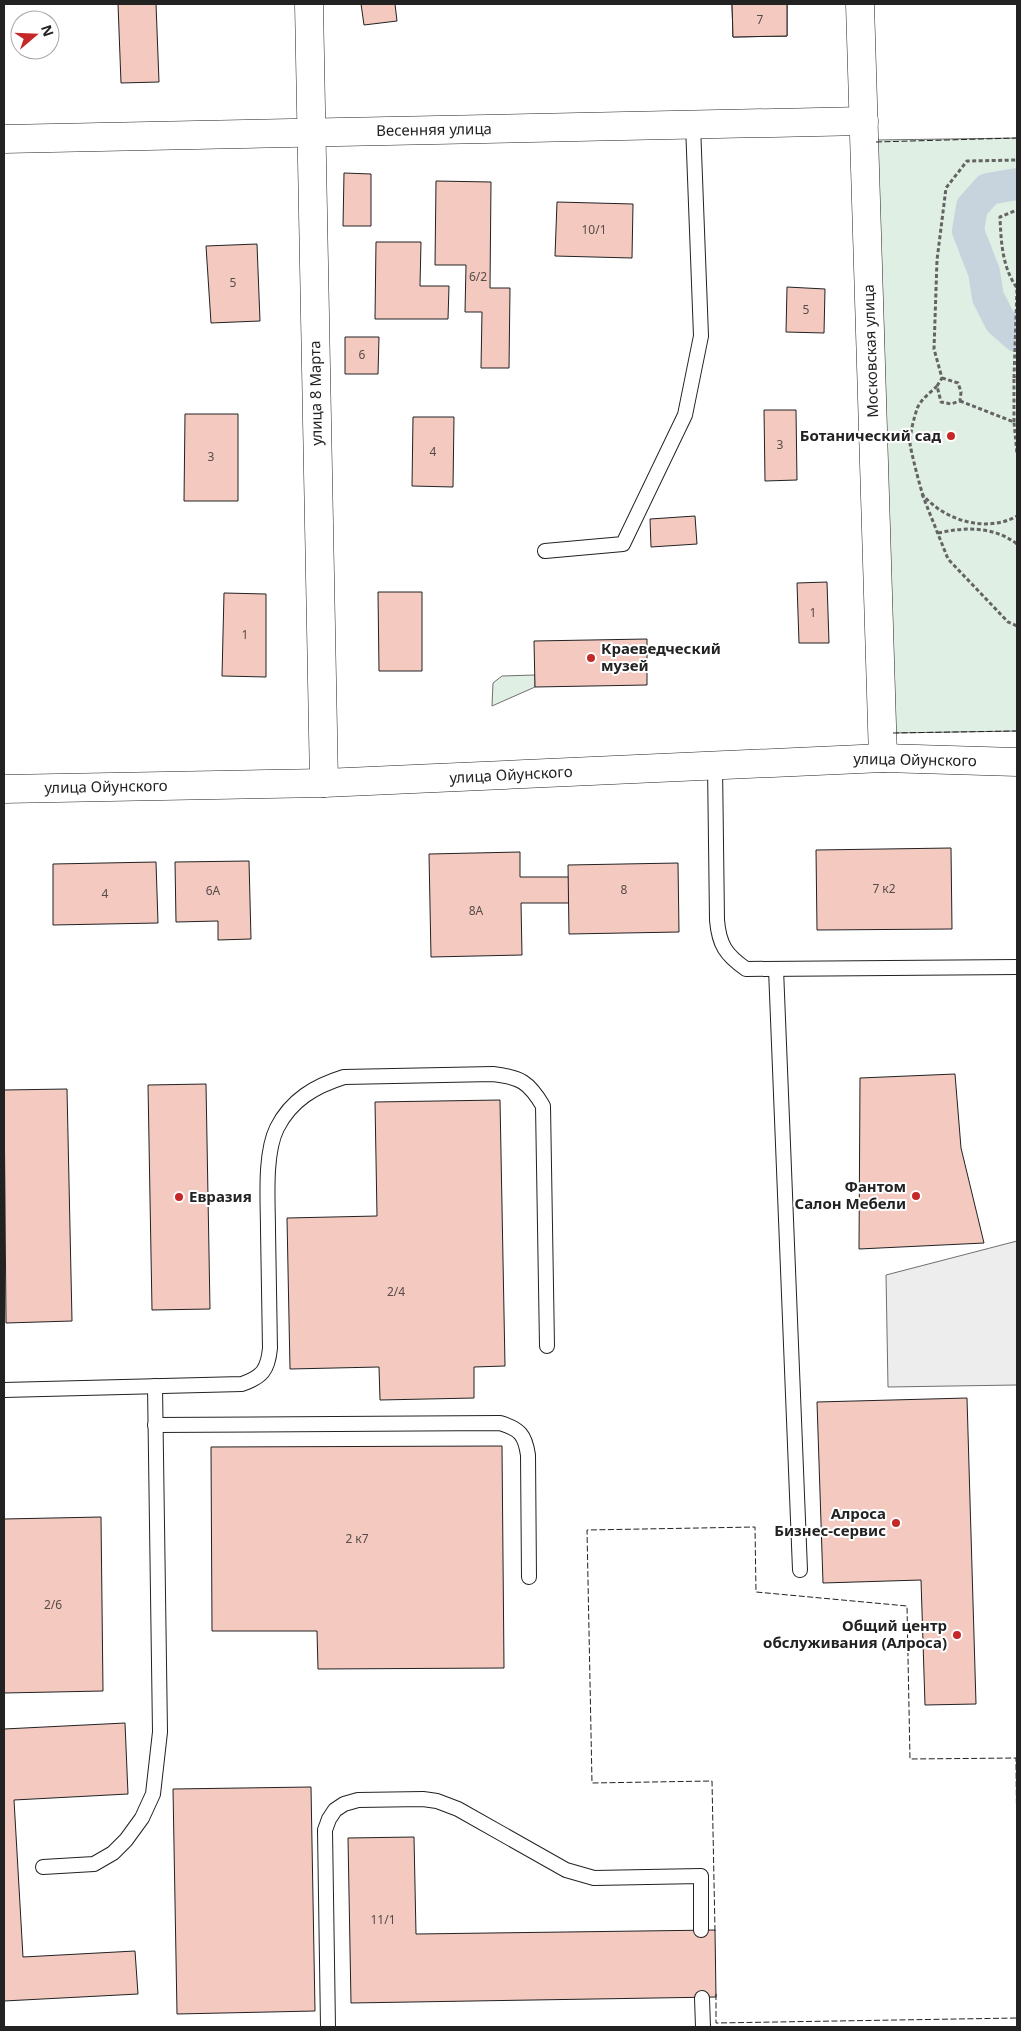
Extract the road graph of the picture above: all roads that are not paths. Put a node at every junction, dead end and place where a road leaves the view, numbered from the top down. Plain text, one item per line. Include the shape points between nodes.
1 (309, 4) edge
2 (860, 4) edge
3 (864, 121) junction
4 (693, 125) junction
5 (311, 132) junction
6 (4, 139) edge
7 (545, 551) dead end
8 (884, 758) junction
9 (1017, 762) edge
10 (715, 765) junction
11 (324, 783) junction
12 (4, 789) edge
13 (1017, 966) edge
14 (776, 969) junction
15 (547, 1346) dead end
16 (154, 1386) junction
17 (4, 1390) edge
18 (155, 1425) junction
19 (800, 1570) dead end
20 (529, 1577) dead end
21 (43, 1866) dead end
22 (701, 1930) dead end
23 (702, 1998) dead end
24 (328, 2027) edge
25 (703, 2027) edge

1 - 5 street, улица 8 Марта
2 - 3 street, Московская улица
3 - 4 street, Весенняя улица
3 - 8 street, Московская улица
4 - 5 street, Весенняя улица
4 - 7 lane via 701,336 685,415 623,544
5 - 6 street, Весенняя улица
5 - 11 street, улица 8 Марта
8 - 9 street, улица Ойунского
8 - 10 street, улица Ойунского
10 - 11 street, улица Ойунского
10 - 14 lane via 719,937 724,950 746,969
11 - 12 street, улица Ойунского
13 - 14 lane
14 - 19 lane
15 - 16 lane via 543,1106 536,1093 512,1076 493,1074 344,1077 324,1083 306,1094 290,1108 276,1130 268,1167 270,1348 269,1362 263,1373 242,1384
16 - 17 lane
16 - 18 lane
18 - 20 lane via 500,1423 513,1427 526,1442 528,1455
18 - 21 lane via 160,1732 153,1794 142,1818 113,1853 94,1864
22 - 24 lane via 700,1876 583,1876 566,1870 448,1804 423,1799 358,1800 335,1810 325,1830
23 - 25 lane

